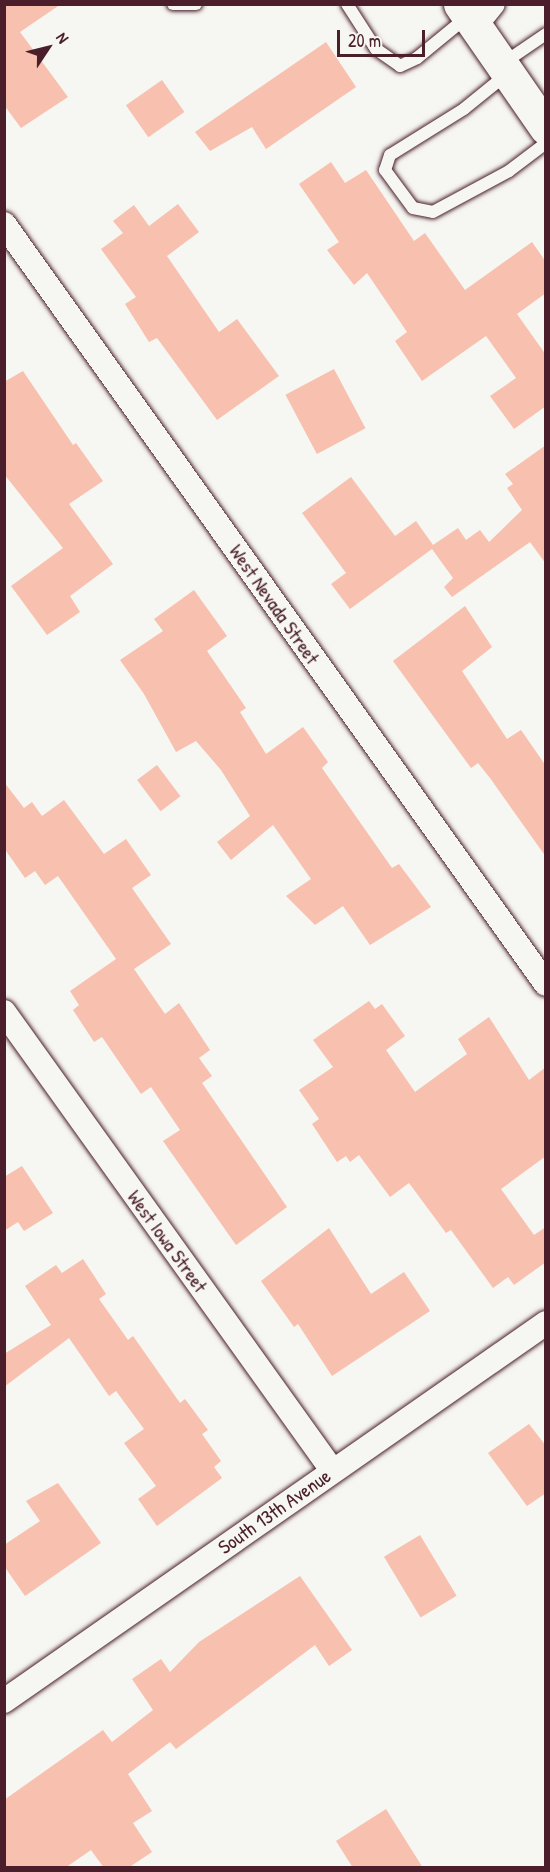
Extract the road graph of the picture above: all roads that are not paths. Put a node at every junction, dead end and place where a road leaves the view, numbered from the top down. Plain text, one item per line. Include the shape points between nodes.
1 (173, 4) edge
2 (196, 4) edge
3 (347, 4) edge
4 (474, 13) edge
5 (546, 34) edge
6 (505, 69) junction
7 (546, 128) edge
8 (546, 143) edge
9 (4, 224) edge
10 (546, 984) edge
11 (4, 1012) edge
12 (546, 1323) edge
13 (332, 1470) junction
14 (4, 1701) edge

1 - 2 lane
3 - 4 lane via 376,49 400,66 417,58
4 - 6 main road
5 - 6 lane
6 - 7 main road
6 - 8 lane via 464,109 390,155 385,170 413,208 433,212 509,171
9 - 10 street, West Nevada Street
11 - 13 street, West Iowa Street
12 - 13 street, South 13th Avenue
13 - 14 street, South 13th Avenue

